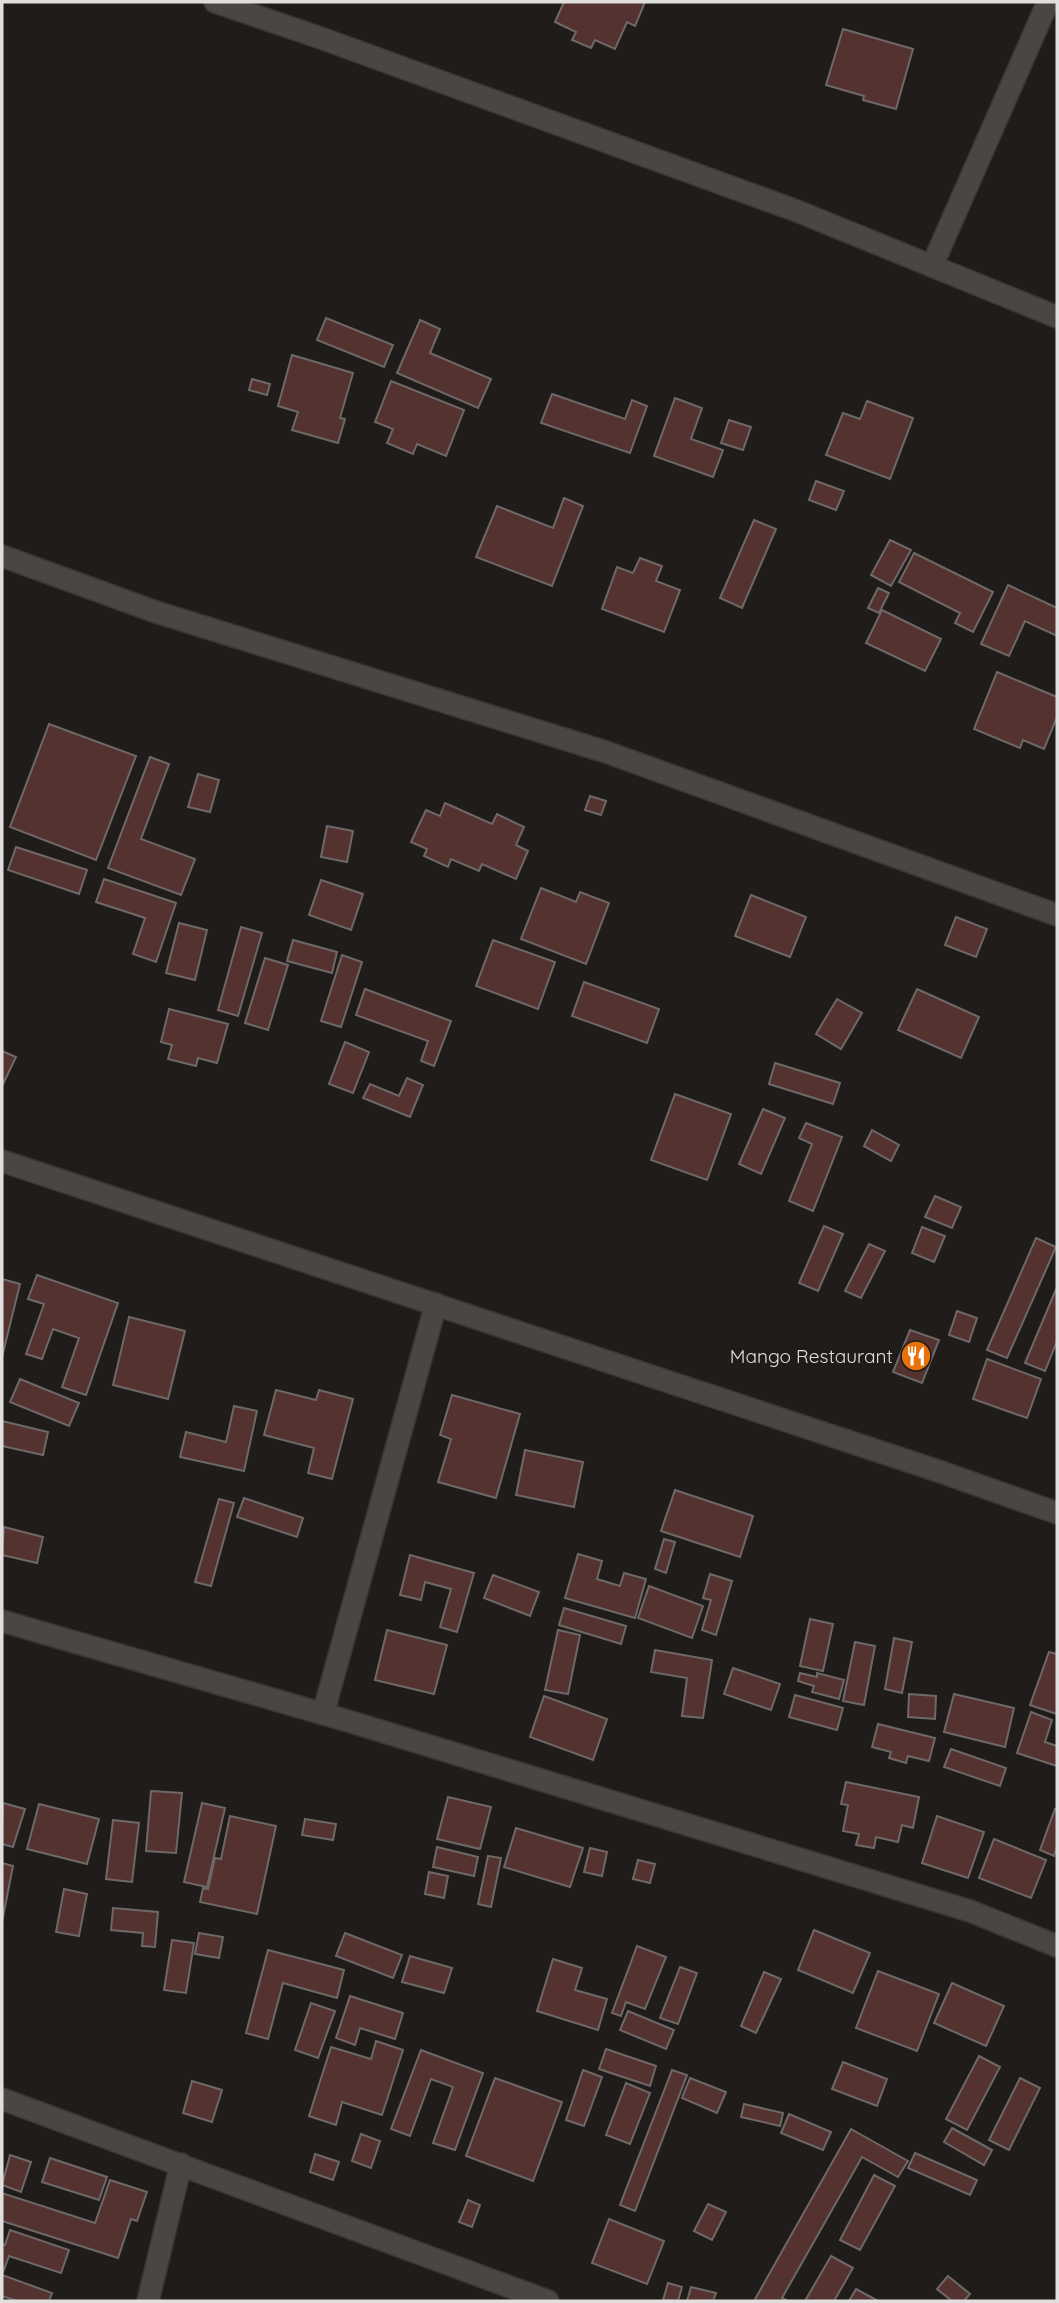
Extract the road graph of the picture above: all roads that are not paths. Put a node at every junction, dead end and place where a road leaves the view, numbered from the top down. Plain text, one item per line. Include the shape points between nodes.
1 (215, 2) edge
2 (1048, 2) edge
3 (932, 266) junction
4 (1057, 317) edge
5 (2, 556) edge
6 (1057, 915) edge
7 (2, 1161) edge
8 (436, 1304) junction
9 (1057, 1513) edge
10 (2, 1621) edge
11 (323, 1714) junction
12 (1057, 1946) edge
13 (2, 2099) edge
14 (181, 2164) junction
15 (148, 2301) edge
16 (548, 2301) edge

1 - 3 street via 797,211
2 - 3 street
3 - 4 street
5 - 6 street via 156,612 606,752
7 - 8 street
8 - 9 street
8 - 11 street
10 - 11 street
11 - 12 street via 956,1907
13 - 14 street
14 - 15 street
14 - 16 street

